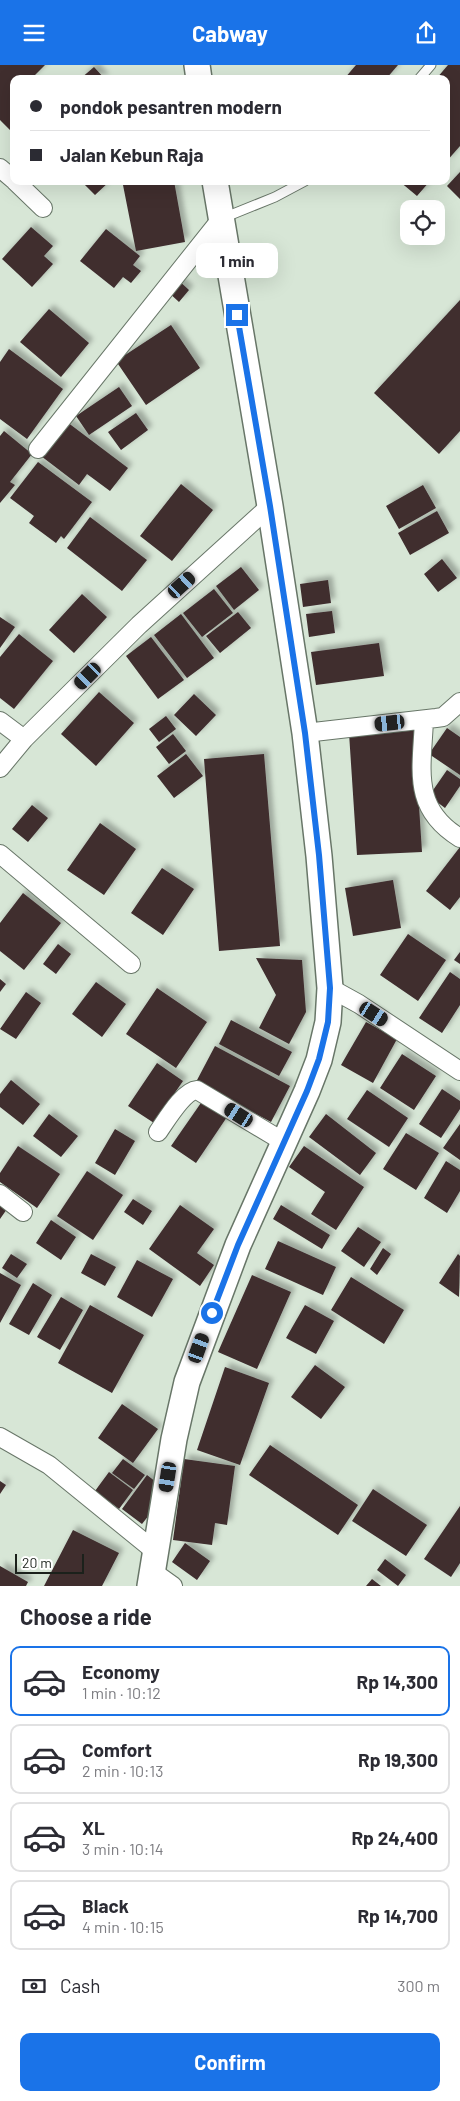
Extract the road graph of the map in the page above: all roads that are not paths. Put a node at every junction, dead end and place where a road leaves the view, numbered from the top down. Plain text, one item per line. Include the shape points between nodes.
1 (431, 65) edge
2 (422, 75) edge
3 (0, 168) edge
4 (10, 177) edge
5 (18, 185) edge
6 (216, 185) edge
7 (298, 185) edge
8 (43, 208) dead end
9 (220, 219) junction
10 (38, 449) dead end
11 (270, 506) junction
12 (460, 702) edge
13 (424, 720) junction
14 (0, 721) edge
15 (305, 733) junction
16 (24, 739) junction
17 (0, 768) edge
18 (460, 838) edge
19 (0, 854) edge
20 (131, 964) dead end
21 (330, 988) junction
22 (460, 1071) edge
23 (158, 1132) dead end
24 (284, 1142) junction
25 (0, 1194) edge
26 (23, 1212) dead end
27 (0, 1437) edge
28 (153, 1570) edge
29 (173, 1586) edge

1 - 2 lane
3 - 4 street
5 - 8 street
6 - 9 street
7 - 9 lane
9 - 10 street
9 - 11 street
11 - 15 street
11 - 16 street via 139,625
12 - 13 street via 443,717
13 - 15 street
13 - 18 street via 422,776 427,804 444,828
14 - 16 street
15 - 21 street
16 - 17 street
19 - 20 street
21 - 22 street
21 - 24 street via 328,1022 319,1059
23 - 24 street via 183,1099 197,1090
24 - 28 street via 238,1245 187,1382 174,1439
25 - 26 street
27 - 28 street via 48,1465
28 - 29 street

